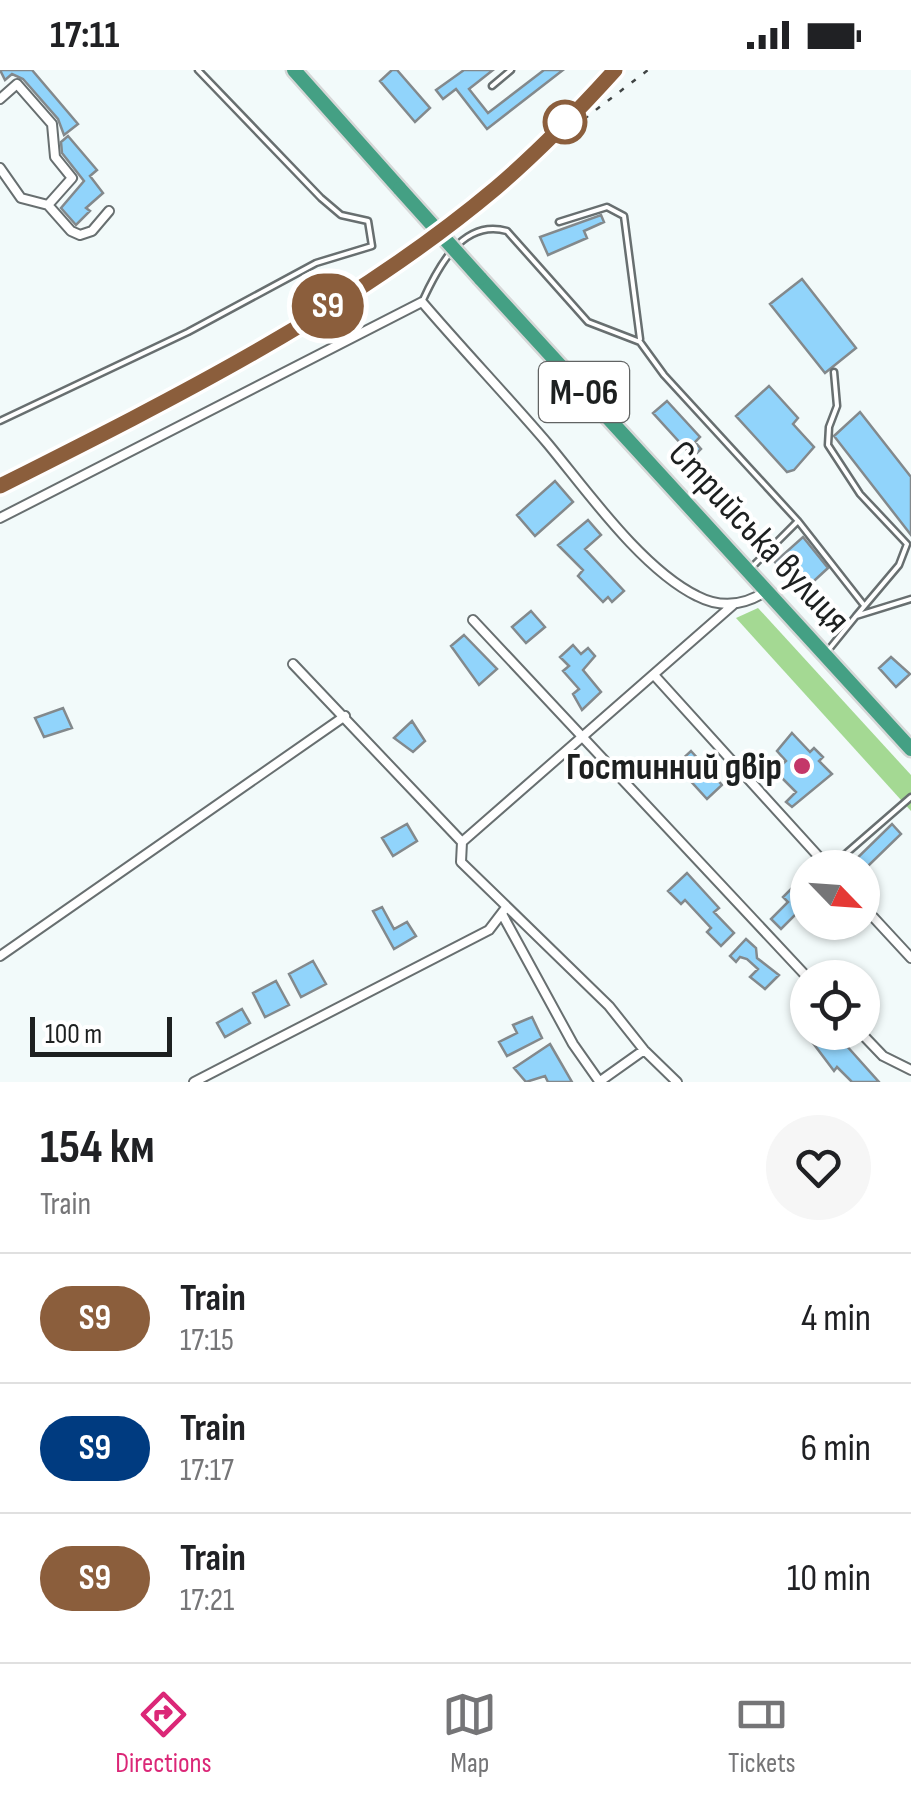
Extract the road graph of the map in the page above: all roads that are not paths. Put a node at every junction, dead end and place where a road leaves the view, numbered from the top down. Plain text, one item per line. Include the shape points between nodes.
1 (198, 70) edge
2 (294, 70) edge
3 (511, 70) edge
4 (492, 86) dead end
5 (0, 99) edge
6 (0, 168) edge
7 (48, 205) junction
8 (109, 211) dead end
9 (559, 222) dead end
10 (422, 302) junction
11 (640, 342) junction
12 (834, 372) dead end
13 (0, 421) edge
14 (0, 518) edge
15 (798, 521) junction
16 (749, 570) junction
17 (768, 590) junction
18 (911, 600) edge
19 (734, 604) junction
20 (863, 604) junction
21 (856, 616) junction
22 (474, 620) dead end
23 (826, 655) junction
24 (293, 664) dead end
25 (654, 675) junction
26 (345, 716) junction
27 (582, 738) junction
28 (911, 749) edge
29 (911, 797) edge
30 (462, 842) junction
31 (812, 850) edge
32 (851, 850) edge
33 (503, 912) junction
34 (880, 924) edge
35 (0, 956) edge
36 (911, 958) edge
37 (791, 960) edge
38 (644, 1050) junction
39 (877, 1050) edge
40 (911, 1070) edge
41 (194, 1082) edge
42 (599, 1082) edge
43 (677, 1082) edge

1 - 13 lane via 321,198 341,215 368,221 372,246 316,263
2 - 16 highway, Стрийська вулиця / М-06, bridge
3 - 4 lane
5 - 7 street via 17,84 52,124 55,157 72,178
6 - 7 street via 21,198
7 - 8 street via 80,235
9 - 11 lane via 607,207 624,216
10 - 11 lane via 441,260 468,237 500,228 588,322
10 - 14 street
10 - 19 street via 617,529 696,596
11 - 15 lane
12 - 20 lane via 837,406 828,445 860,494 907,544 899,566
15 - 16 lane
15 - 20 lane
16 - 17 highway, Стрийська вулиця / М-06
17 - 19 street
17 - 23 highway, Стрийська вулиця / М-06
18 - 21 lane
19 - 25 street
20 - 21 lane
21 - 23 lane
22 - 27 street
23 - 28 highway, Стрийська вулиця / М-06
24 - 26 street
25 - 27 street
25 - 31 street
26 - 30 street
26 - 35 street
27 - 30 street
27 - 37 street
29 - 32 lane
30 - 33 street via 460,862
33 - 38 street via 609,1006
33 - 41 street via 489,930
33 - 42 street
34 - 36 street
38 - 42 street
38 - 43 street
39 - 40 street

